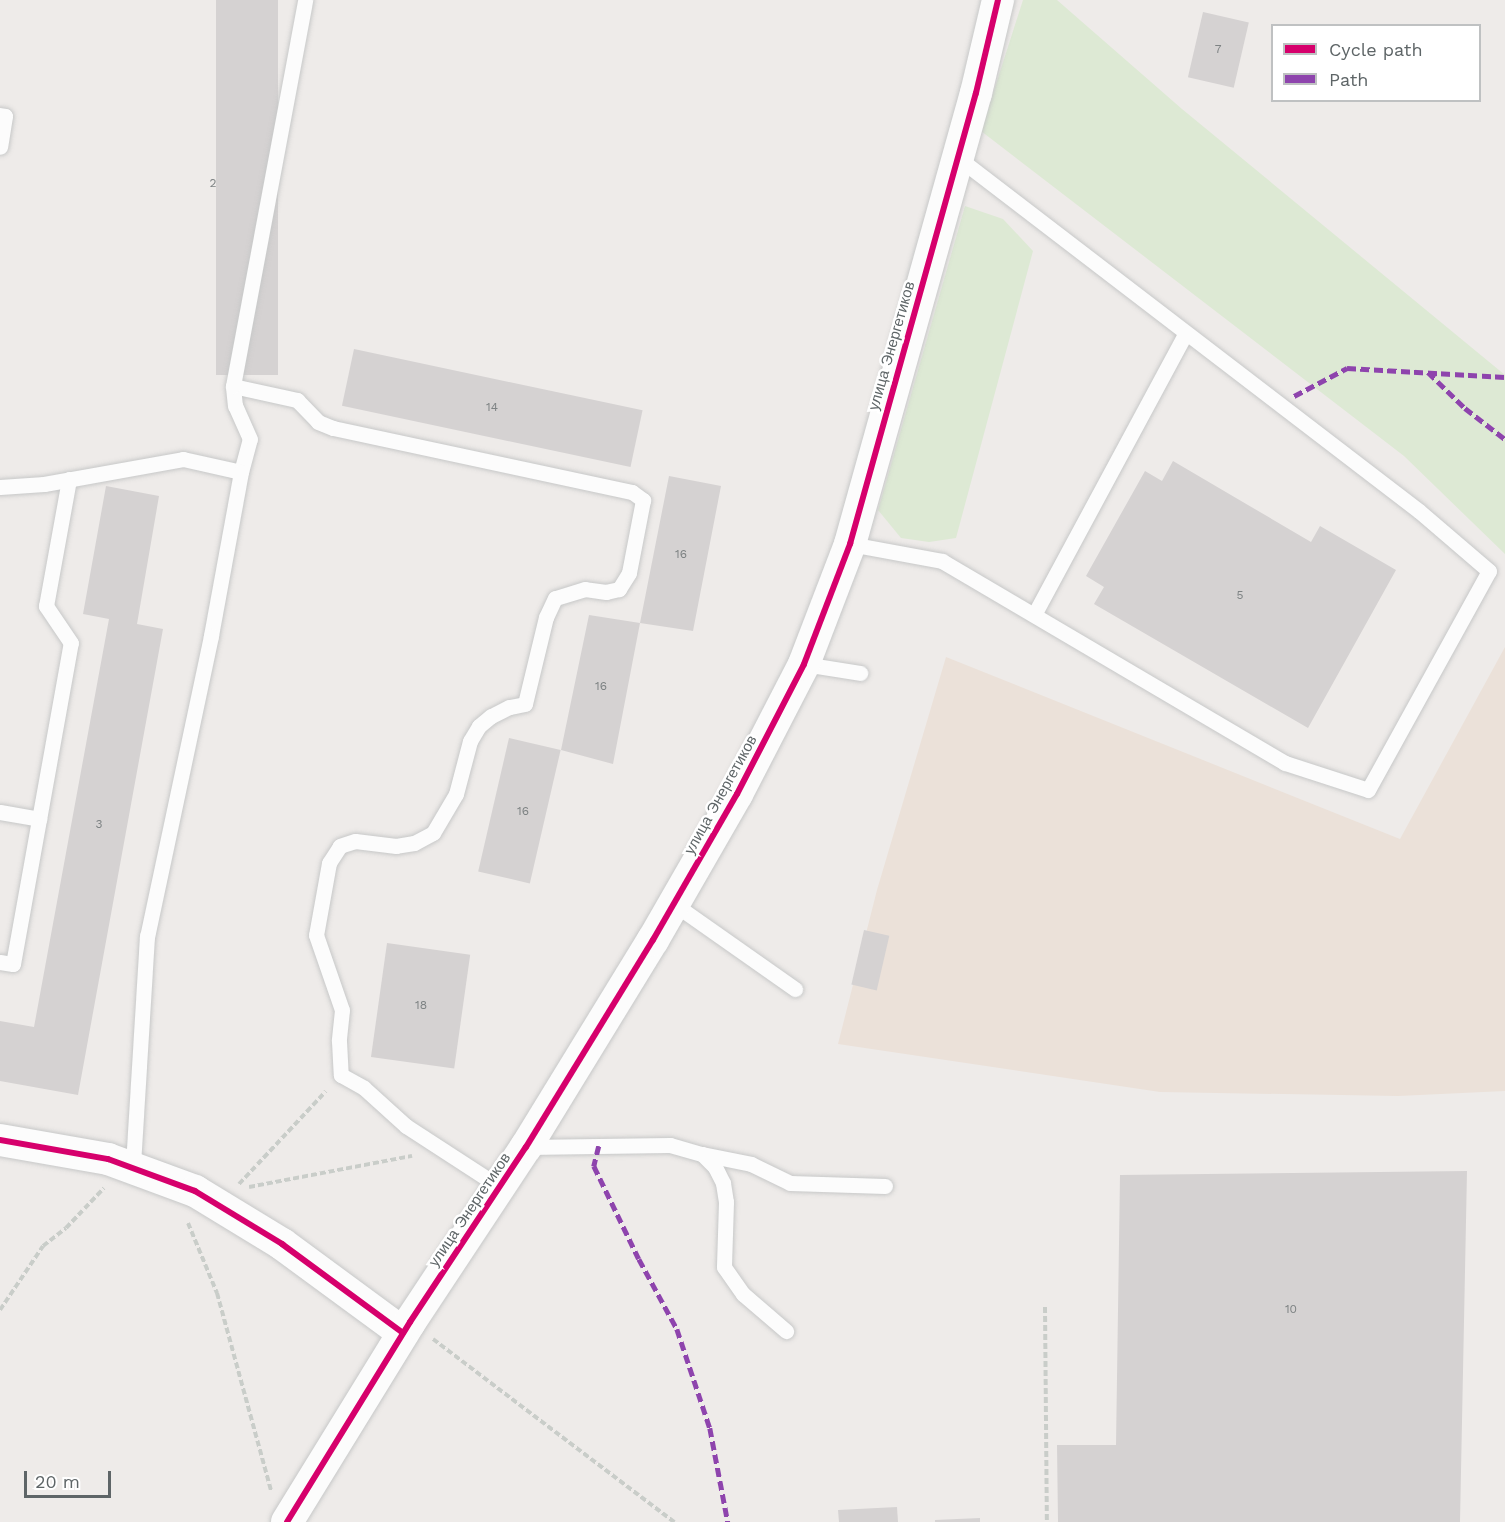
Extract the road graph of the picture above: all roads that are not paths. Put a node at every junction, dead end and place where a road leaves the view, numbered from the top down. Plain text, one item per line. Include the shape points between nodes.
1 (305, 0) edge
2 (998, 0) edge
3 (0, 115) edge
4 (0, 147) edge
5 (957, 157) junction
6 (1185, 334) junction
7 (234, 386) junction
8 (241, 472) junction
9 (69, 479) junction
10 (0, 487) edge
11 (850, 544) junction
12 (1035, 613) junction
13 (804, 664) junction
14 (860, 673) dead end
15 (0, 812) edge
16 (39, 819) junction
17 (674, 904) junction
18 (0, 962) edge
19 (795, 989) dead end
20 (0, 1140) edge
21 (526, 1147) junction
22 (702, 1154) junction
23 (127, 1165) junction
24 (885, 1186) dead end
25 (500, 1187) junction
26 (407, 1328) junction
27 (786, 1331) dead end
28 (286, 1522) edge

1 - 7 lane
2 - 5 street, улица Энергетиков
3 - 4 lane via 5,116
5 - 6 lane
5 - 11 street, улица Энергетиков
6 - 12 lane
6 - 12 lane via 1419,511 1489,571 1368,790 1285,763
7 - 8 lane via 236,406 250,439
7 - 25 lane via 297,400 318,422 333,428 632,492 643,500 629,573 619,589 585,589 555,598 546,617 525,704 508,707 478,726 456,794 433,833 414,843 396,846 356,841 340,846 329,864 316,935 342,1010 341,1075 364,1088 406,1126
8 - 9 lane via 183,459
8 - 23 lane via 211,636 147,936
9 - 10 lane
9 - 16 lane via 46,606 72,643
11 - 12 lane via 942,561
11 - 13 street, улица Энергетиков
13 - 14 lane
13 - 17 street, улица Энергетиков via 737,794
15 - 16 lane
16 - 18 lane via 12,964
17 - 19 lane
17 - 21 street, улица Энергетиков
20 - 23 street
21 - 22 lane via 670,1145
21 - 25 street, улица Энергетиков
22 - 24 lane via 750,1164 790,1184
22 - 27 lane via 715,1167 723,1184 724,1267 742,1294
23 - 26 street via 195,1191
25 - 26 street, улица Энергетиков
26 - 28 street, улица Энергетиков

